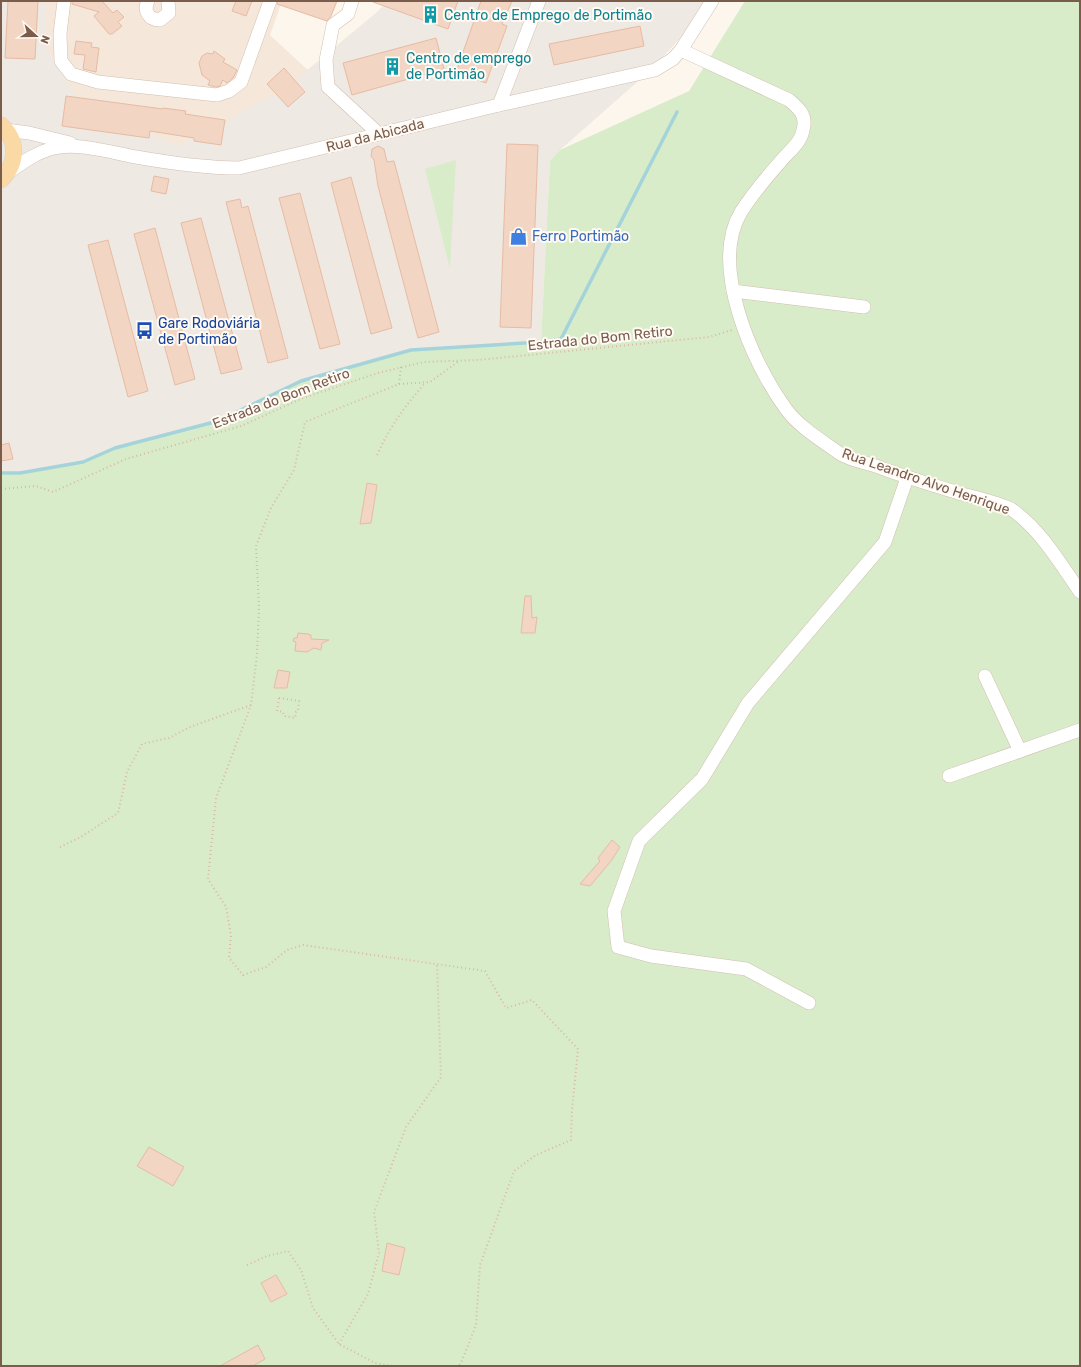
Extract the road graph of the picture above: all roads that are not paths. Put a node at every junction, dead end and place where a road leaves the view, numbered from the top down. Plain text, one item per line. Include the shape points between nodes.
1 (64, 1) edge
2 (148, 1) edge
3 (168, 1) edge
4 (270, 1) edge
5 (352, 1) edge
6 (539, 1) edge
7 (712, 1) edge
8 (681, 50) junction
9 (499, 105) junction
10 (3, 127) edge
11 (379, 134) junction
12 (89, 148) junction
13 (5, 176) edge
14 (733, 291) junction
15 (864, 307) dead end
16 (907, 478) junction
17 (1080, 592) edge
18 (986, 676) dead end
19 (1080, 730) edge
20 (1020, 751) junction
21 (949, 776) dead end
22 (809, 1003) dead end

1 - 4 street via 60,61 71,74 98,82 217,95 229,91 241,82
2 - 3 street via 147,13 156,20 164,18 169,13
5 - 11 street via 348,14 333,25 326,60 328,87
6 - 9 street
7 - 8 street, Rua da Abicada
8 - 9 street, Rua da Abicada via 673,59 655,70
8 - 14 street, Rua Leandro Alvo Henrique via 790,100 804,116 803,131 797,144 760,185 741,212 730,240
9 - 11 street, Rua da Abicada
10 - 12 street
10 - 13 main road via 12,139 15,150 14,162
11 - 12 street, Rua da Abicada via 239,168 207,168
12 - 13 street, Rua da Abicada via 55,147 29,158
14 - 15 street
14 - 16 street, Rua Leandro Alvo Henrique via 743,327 768,381 786,410 813,435 841,454
16 - 17 street, Rua Leandro Alvo Henrique via 1011,509 1019,514 1052,550
16 - 22 street via 885,542 748,703 702,779 639,841 614,911 618,947 651,956 746,969
18 - 20 street
19 - 20 street
20 - 21 street

